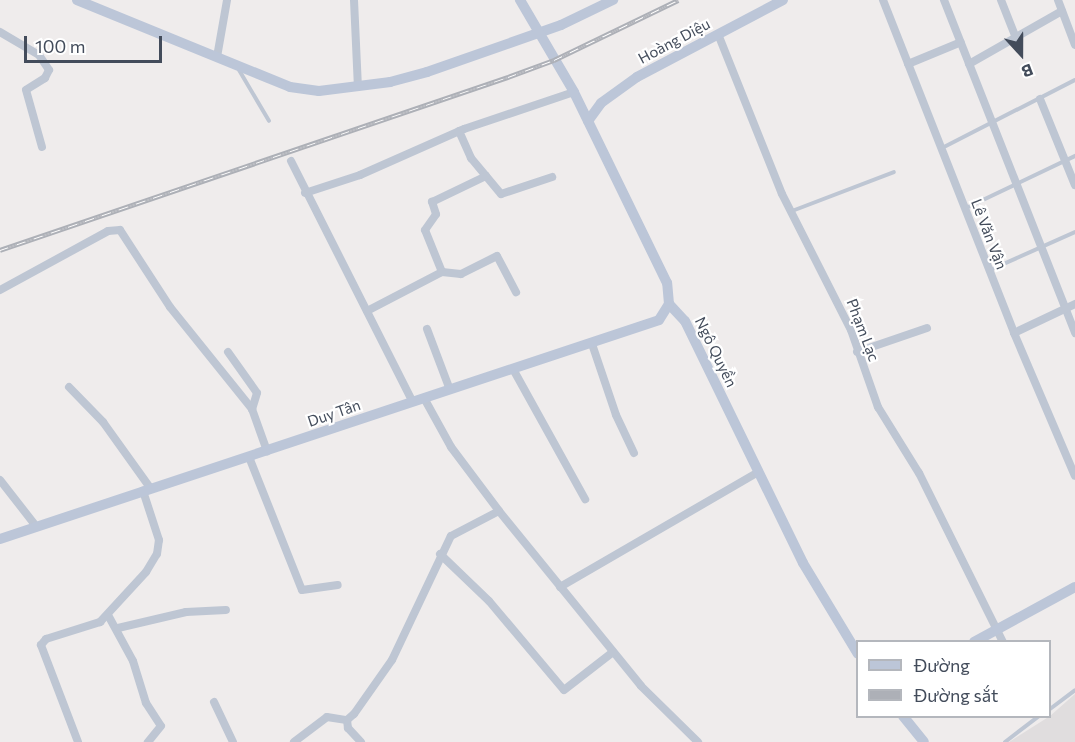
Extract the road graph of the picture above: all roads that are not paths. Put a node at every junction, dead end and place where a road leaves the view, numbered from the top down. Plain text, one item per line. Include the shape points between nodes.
1 (77, 0) edge
2 (227, 0) edge
3 (354, 0) edge
4 (520, 0) edge
5 (614, 0) edge
6 (783, 0) edge
7 (882, 0) edge
8 (944, 0) edge
9 (1001, 0) edge
10 (1058, 0) edge
11 (1062, 12) junction
12 (0, 32) edge
13 (537, 34) junction
14 (718, 34) junction
15 (1016, 38) junction
16 (961, 42) junction
17 (1075, 45) edge
18 (217, 57) junction
19 (236, 64) junction
20 (908, 64) junction
21 (969, 64) junction
22 (1075, 80) edge
23 (358, 87) junction
24 (574, 92) junction
25 (1040, 99) junction
26 (269, 121) dead end
27 (588, 121) junction
28 (992, 122) junction
29 (459, 131) junction
30 (42, 147) dead end
31 (940, 149) junction
32 (1075, 156) edge
33 (291, 160) dead end
34 (1065, 161) junction
35 (894, 172) dead end
36 (486, 176) junction
37 (552, 177) dead end
38 (1075, 185) edge
39 (1016, 186) junction
40 (305, 193) junction
41 (965, 208) junction
42 (792, 211) junction
43 (1075, 232) edge
44 (1041, 248) junction
45 (989, 271) junction
46 (442, 272) junction
47 (0, 290) edge
48 (516, 291) dead end
49 (669, 304) junction
50 (1075, 304) edge
51 (1066, 309) junction
52 (367, 311) junction
53 (927, 328) dead end
54 (427, 329) dead end
55 (1014, 333) junction
56 (1075, 333) edge
57 (592, 344) junction
58 (228, 352) dead end
59 (857, 352) junction
60 (513, 369) junction
61 (69, 387) dead end
62 (450, 390) junction
63 (424, 398) junction
64 (412, 402) junction
65 (252, 408) junction
66 (267, 451) junction
67 (634, 453) dead end
68 (249, 457) junction
69 (1072, 460) edge
70 (757, 473) junction
71 (1075, 476) edge
72 (0, 480) edge
73 (147, 490) junction
74 (585, 499) dead end
75 (499, 511) junction
76 (36, 526) junction
77 (0, 539) edge
78 (440, 554) junction
79 (338, 585) dead end
80 (560, 587) junction
81 (1075, 587) edge
82 (226, 610) dead end
83 (108, 615) junction
84 (117, 628) junction
85 (996, 629) junction
86 (977, 640) edge
87 (1002, 640) edge
88 (856, 651) edge
89 (613, 652) junction
90 (1075, 690) edge
91 (214, 702) dead end
92 (1051, 708) edge
93 (904, 718) edge
94 (1038, 718) edge
95 (347, 720) junction
96 (78, 742) edge
97 (148, 742) edge
98 (233, 742) edge
99 (294, 742) edge
100 (361, 742) edge
101 (698, 742) edge
102 (924, 742) edge
103 (1005, 742) edge

1 - 18 street
2 - 18 street
3 - 23 street
4 - 13 street, Ngô Quyền
5 - 13 street
6 - 14 street, Hoàng Diệu
7 - 20 street, Lê Văn Vận
8 - 16 street
9 - 15 street
10 - 11 street
11 - 15 street
11 - 17 street
12 - 30 street via 39,55 49,70 45,78 26,90
13 - 23 street via 412,76
13 - 24 street, Ngô Quyền
14 - 27 street, Hoàng Diệu via 615,91
14 - 42 street, Phạm Lạc
15 - 21 street
16 - 20 street
16 - 21 street
18 - 19 street
19 - 23 street via 298,89
19 - 26 lane
20 - 31 street, Lê Văn Vận
21 - 28 street
22 - 25 lane
24 - 27 street, Ngô Quyền
24 - 29 street
25 - 28 lane
25 - 34 street
27 - 49 street, Ngô Quyền via 667,283
28 - 31 lane
28 - 39 street
29 - 36 street
29 - 40 street via 360,175
31 - 41 street, Lê Văn Vận
32 - 34 lane
33 - 40 street
34 - 38 street
34 - 39 lane
35 - 42 lane
36 - 37 street via 501,194
36 - 46 street via 432,202 436,214 425,230
39 - 41 lane
39 - 44 street
40 - 52 street
41 - 45 street, Lê Văn Vận
42 - 59 street, Phạm Lạc via 851,330
43 - 44 lane
44 - 45 lane
44 - 51 street
45 - 55 street, Lê Văn Vận
46 - 48 street via 461,274 497,256
46 - 52 street
47 - 65 street via 108,231 120,230 170,307
49 - 57 street, Duy Tân via 652,324
49 - 70 street, Ngô Quyền via 685,321
50 - 51 street
51 - 55 street
51 - 56 street
52 - 64 street
53 - 59 street
54 - 62 street
55 - 69 street, Lê Văn Vận
57 - 60 street, Duy Tân
57 - 67 street
58 - 65 street via 257,393
59 - 85 street, Phạm Lạc via 878,407 919,473
60 - 62 street, Duy Tân
60 - 74 street
61 - 73 street via 103,422
62 - 63 street, Duy Tân
63 - 64 street, Duy Tân
63 - 75 street via 451,447
64 - 66 street, Duy Tân
65 - 66 street
66 - 68 street, Duy Tân
68 - 73 street, Duy Tân
68 - 79 street via 302,590
69 - 71 street, Lê Văn Vận
70 - 80 street
70 - 88 street, Ngô Quyền via 803,563
72 - 76 street
73 - 76 street, Duy Tân
73 - 83 street via 159,540 157,554
75 - 78 street via 458,530
75 - 80 street
76 - 77 street, Duy Tân
78 - 89 street via 489,601 564,690
78 - 95 street via 392,660
80 - 89 street
81 - 85 street
82 - 84 street via 186,612
83 - 84 street
83 - 96 street via 87,629 46,639 42,645
84 - 97 street via 142,682 146,704 161,726
85 - 86 street
85 - 87 street, Phạm Lạc
89 - 101 street
90 - 92 lane
91 - 98 street
93 - 102 street
94 - 103 lane
95 - 99 street via 327,717
95 - 100 street via 348,728

